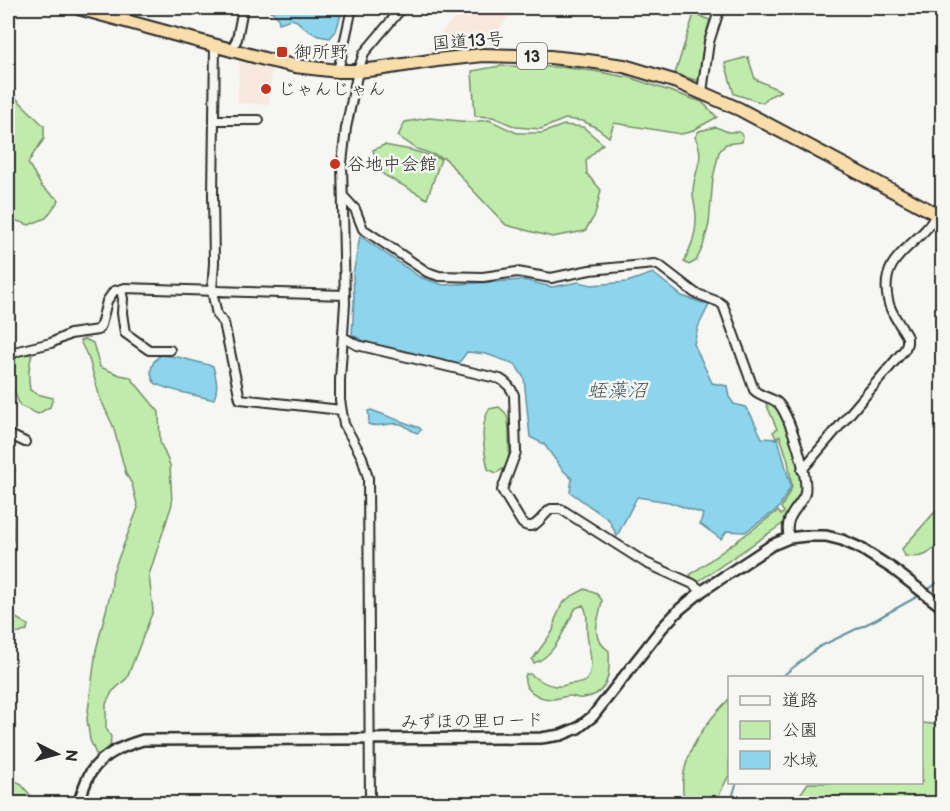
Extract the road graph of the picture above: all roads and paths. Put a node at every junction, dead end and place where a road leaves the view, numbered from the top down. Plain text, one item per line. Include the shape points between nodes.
1 (78, 8) edge
2 (243, 8) edge
3 (352, 8) edge
4 (402, 8) edge
5 (720, 8) edge
6 (121, 13) edge
7 (215, 45) junction
8 (232, 49) junction
9 (338, 71) junction
10 (358, 71) junction
11 (702, 92) junction
12 (214, 120) junction
13 (259, 120) dead end
14 (343, 196) junction
15 (939, 216) edge
16 (121, 289) junction
17 (212, 291) junction
18 (345, 295) junction
19 (343, 337) junction
20 (170, 350) dead end
21 (8, 356) edge
22 (341, 410) junction
23 (8, 434) edge
24 (25, 442) dead end
25 (802, 470) junction
26 (789, 538) junction
27 (702, 591) junction
28 (942, 607) edge
29 (369, 739) junction
30 (78, 804) edge
31 (370, 804) edge

1 - 6 highway, 国道13号 / 13
2 - 8 street
3 - 9 street
4 - 10 street via 364,53
5 - 11 street via 709,42
6 - 7 highway, 国道13号 / 13
7 - 8 highway, 国道13号 / 13
7 - 12 street
8 - 9 highway, 国道13号 / 13 via 295,66
9 - 10 highway, 国道13号 / 13
10 - 11 highway, 国道13号 / 13 via 473,56 550,57 624,66
10 - 14 street via 346,128
11 - 15 highway, 国道13号 / 13
12 - 13 street
12 - 17 street
14 - 18 street
14 - 25 street via 355,209 363,229 439,276 483,277 518,272 551,278 590,270 660,266 694,293 723,306 754,390 780,406 800,453
15 - 25 street via 896,257 888,276 888,301 906,338 905,349
16 - 17 street
16 - 20 street via 125,333 149,350
16 - 21 street via 114,291 107,301 98,330 70,334
17 - 18 street
17 - 22 street via 217,315 224,323 240,399
18 - 19 street
19 - 22 street
19 - 27 street via 357,345 506,383 514,395 516,452 502,490 522,523 530,527 551,509 561,509 646,563
22 - 29 street via 368,478
23 - 24 street
25 - 26 street via 805,494 787,524
26 - 27 street, みずほの里ロード
26 - 28 street, みずほの里ロード via 826,536 860,548
27 - 29 street, みずほの里ロード via 662,628 593,716 578,728 541,738
29 - 30 street, みずほの里ロード via 143,740 105,758 91,773
29 - 31 street

